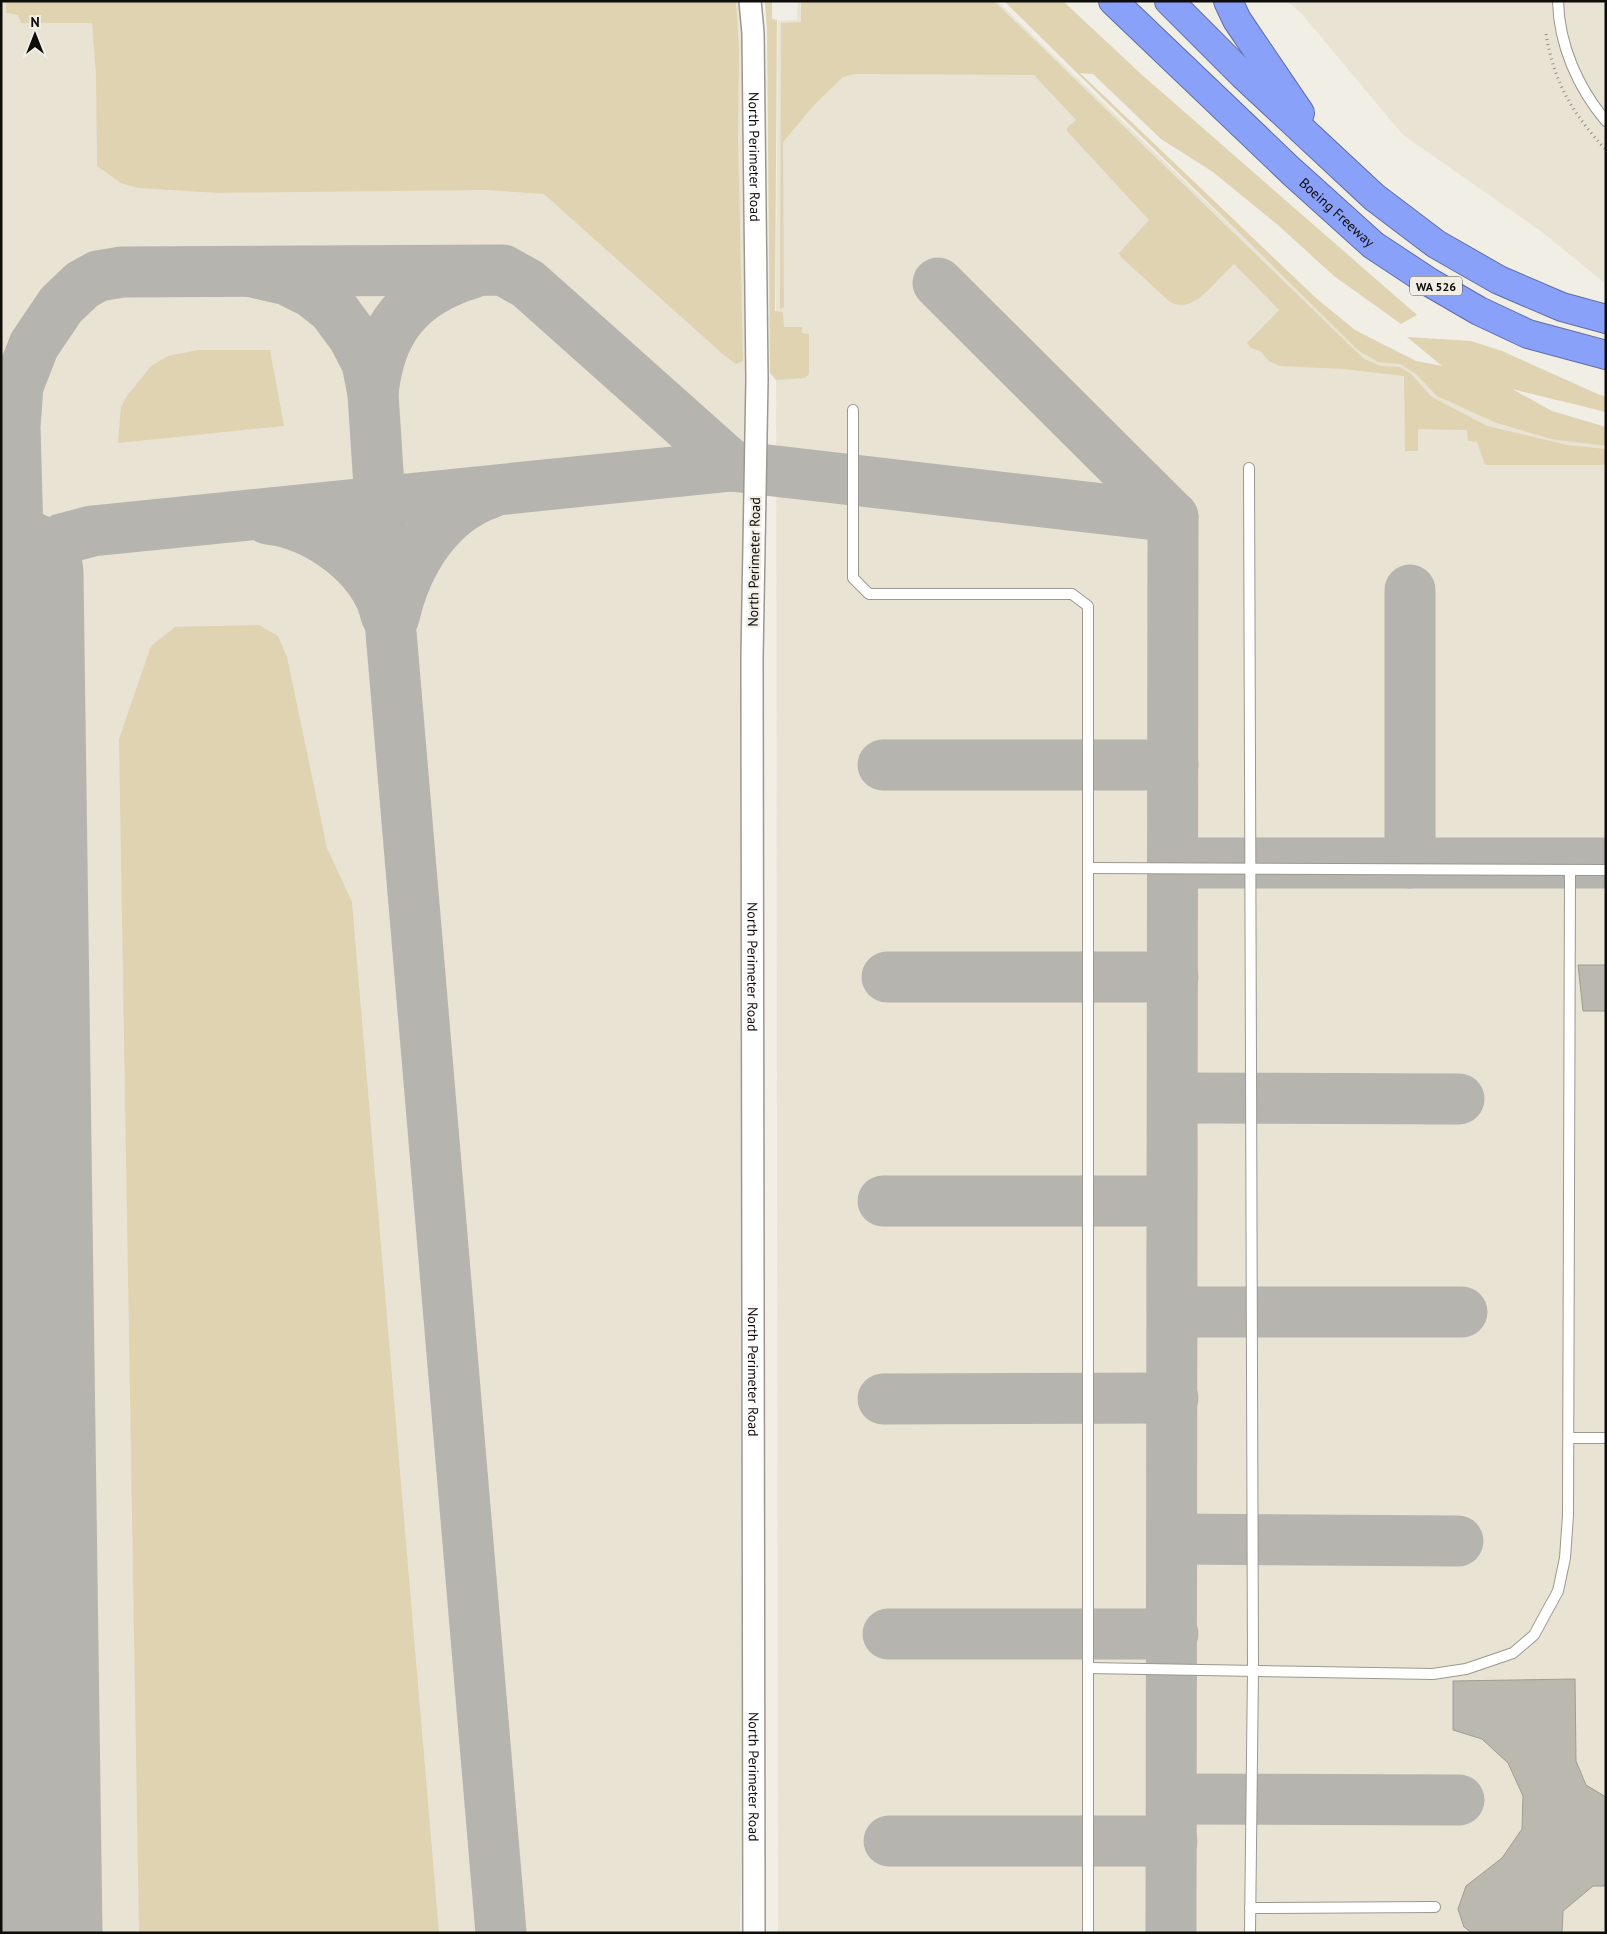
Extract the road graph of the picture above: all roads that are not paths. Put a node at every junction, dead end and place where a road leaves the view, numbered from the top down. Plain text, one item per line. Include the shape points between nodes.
1 (750, 1) edge
2 (1112, 1) edge
3 (1169, 1) edge
4 (1228, 1) edge
5 (1558, 1) edge
6 (1606, 121) edge
7 (1323, 148) junction
8 (1606, 319) edge
9 (1606, 355) edge
10 (853, 410) dead end
11 (1249, 468) dead end
12 (1088, 868) junction
13 (1250, 868) junction
14 (1570, 870) junction
15 (1606, 870) edge
16 (1569, 1438) junction
17 (1606, 1438) edge
18 (1088, 1668) junction
19 (1252, 1670) junction
20 (1435, 1907) dead end
21 (1250, 1908) junction
22 (754, 1933) edge
23 (1088, 1933) edge
24 (1250, 1933) edge

1 - 22 street, North Perimeter Road via 757,379 752,658
2 - 9 highway, Boeing Freeway / WA 526 via 1372,245 1479,311 1528,334
3 - 7 highway, WA 526
4 - 7 highway via 1237,20
5 - 6 lane via 1566,49 1578,79
7 - 8 highway, WA 526 via 1374,197 1436,244 1499,280 1562,307
10 - 12 lane via 853,578 869,594 1072,594 1088,606
11 - 13 lane
12 - 13 lane
12 - 18 lane
13 - 14 lane
13 - 19 lane
14 - 15 lane
14 - 16 lane
16 - 17 lane
16 - 19 lane via 1567,1532 1558,1591 1534,1635 1513,1653 1466,1670 1434,1674
18 - 19 lane
18 - 23 lane
19 - 21 lane
20 - 21 lane
21 - 24 lane

